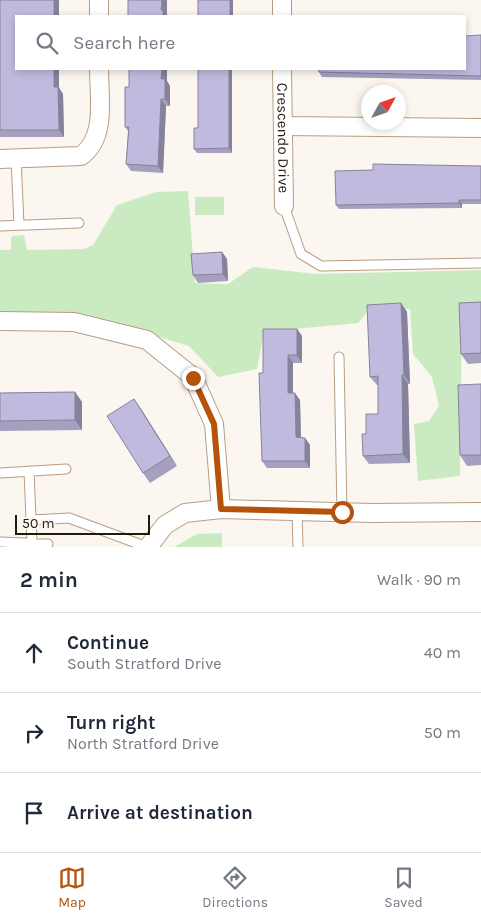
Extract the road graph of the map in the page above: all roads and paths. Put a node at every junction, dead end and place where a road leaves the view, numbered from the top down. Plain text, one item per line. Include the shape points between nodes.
1 (99, 0) edge
2 (282, 0) edge
3 (99, 15) edge
4 (282, 15) edge
5 (99, 70) edge
6 (282, 70) edge
7 (283, 126) junction
8 (481, 128) edge
9 (8, 159) edge
10 (284, 206) joint
11 (79, 223) dead end
12 (19, 225) junction
13 (0, 226) edge
14 (481, 263) edge
15 (0, 321) edge
16 (338, 357) dead end
17 (66, 469) dead end
18 (29, 471) junction
19 (0, 473) edge
20 (221, 509) junction
21 (297, 511) junction
22 (342, 512) junction
23 (481, 512) edge
24 (32, 520) junction
25 (0, 542) edge
26 (32, 543) junction
27 (48, 544) dead end
28 (147, 547) edge
29 (298, 547) edge

1 - 3 street
2 - 4 street
5 - 9 street via 99,132 91,149 82,156
6 - 7 street, Crescendo Drive
7 - 8 street
7 - 10 street, Crescendo Drive
9 - 12 lane
10 - 14 lane via 301,254 321,266
11 - 12 lane
12 - 13 lane
15 - 20 street via 74,322 147,340 193,378 214,424
16 - 22 lane
17 - 18 lane
18 - 19 lane
18 - 24 lane
20 - 21 street
20 - 28 street via 185,513 165,525
21 - 22 street
21 - 29 lane
22 - 23 street
24 - 26 lane
24 - 28 lane via 69,518
25 - 26 lane
26 - 27 lane

